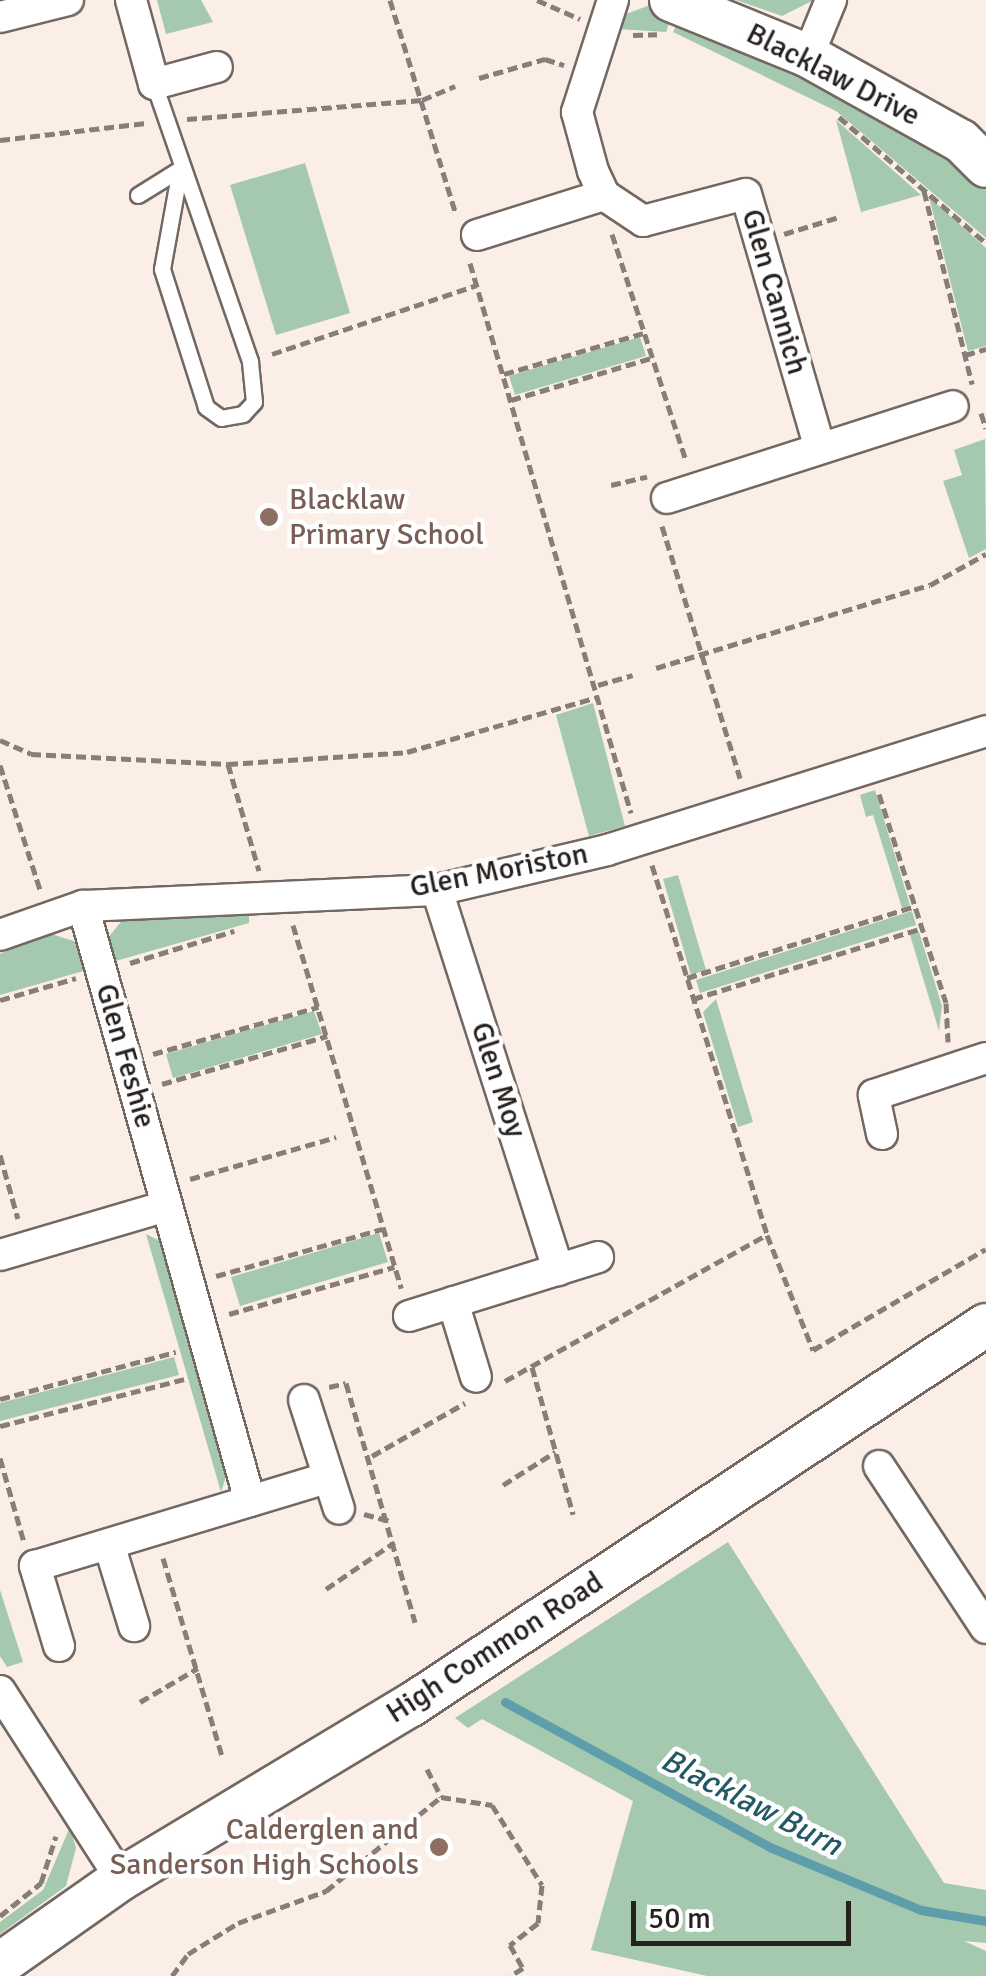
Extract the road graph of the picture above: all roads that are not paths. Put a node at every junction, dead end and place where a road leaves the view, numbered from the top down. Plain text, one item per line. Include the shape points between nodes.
1 (68, 0) edge
2 (130, 0) edge
3 (613, 0) edge
4 (832, 0) edge
5 (0, 17) edge
6 (669, 18) edge
7 (808, 56) junction
8 (218, 67) dead end
9 (154, 84) junction
10 (986, 166) edge
11 (180, 169) junction
12 (138, 194) dead end
13 (610, 200) junction
14 (468, 238) road end
15 (952, 406) dead end
16 (819, 446) junction
17 (668, 498) road end
18 (986, 731) edge
19 (437, 890) junction
20 (83, 906) junction
21 (0, 935) edge
22 (986, 1058) edge
23 (882, 1134) dead end
24 (164, 1196) junction
25 (13, 1251) edge
26 (598, 1257) dead end
27 (558, 1270) junction
28 (453, 1302) junction
29 (409, 1316) road end
30 (986, 1325) edge
31 (481, 1388) road end
32 (304, 1400) road end
33 (879, 1466) dead end
34 (327, 1478) junction
35 (250, 1502) junction
36 (338, 1509) dead end
37 (110, 1544) junction
38 (134, 1626) dead end
39 (986, 1628) edge
40 (59, 1646) dead end
41 (4, 1709) edge
42 (121, 1880) junction
43 (0, 1964) edge

1 - 5 street
2 - 9 street
3 - 13 street via 578,112
4 - 7 street
6 - 7 street, Blacklaw Drive
7 - 10 street, Blacklaw Drive via 961,141
8 - 9 street
9 - 11 lane
11 - 11 lane via 250,362 254,402 243,414 221,418 206,407 162,269
11 - 12 lane
13 - 14 street
13 - 16 street, Glen Cannich via 643,221 746,194
15 - 16 street
16 - 17 street
18 - 19 street, Glen Moriston via 639,838
19 - 20 street, Glen Moriston via 268,907
19 - 27 street, Glen Moy
20 - 21 street, Glen Moriston
20 - 24 street, Glen Feshie
22 - 23 street via 874,1094
24 - 25 street
24 - 35 street, Glen Feshie
26 - 27 street
27 - 28 street
28 - 29 street
28 - 31 street
30 - 42 street, High Common Road via 411,1705
32 - 34 street
33 - 39 street
34 - 35 street
34 - 36 street
35 - 37 street
37 - 38 street
37 - 40 street via 35,1566
41 - 42 street
42 - 43 street, High Common Road

